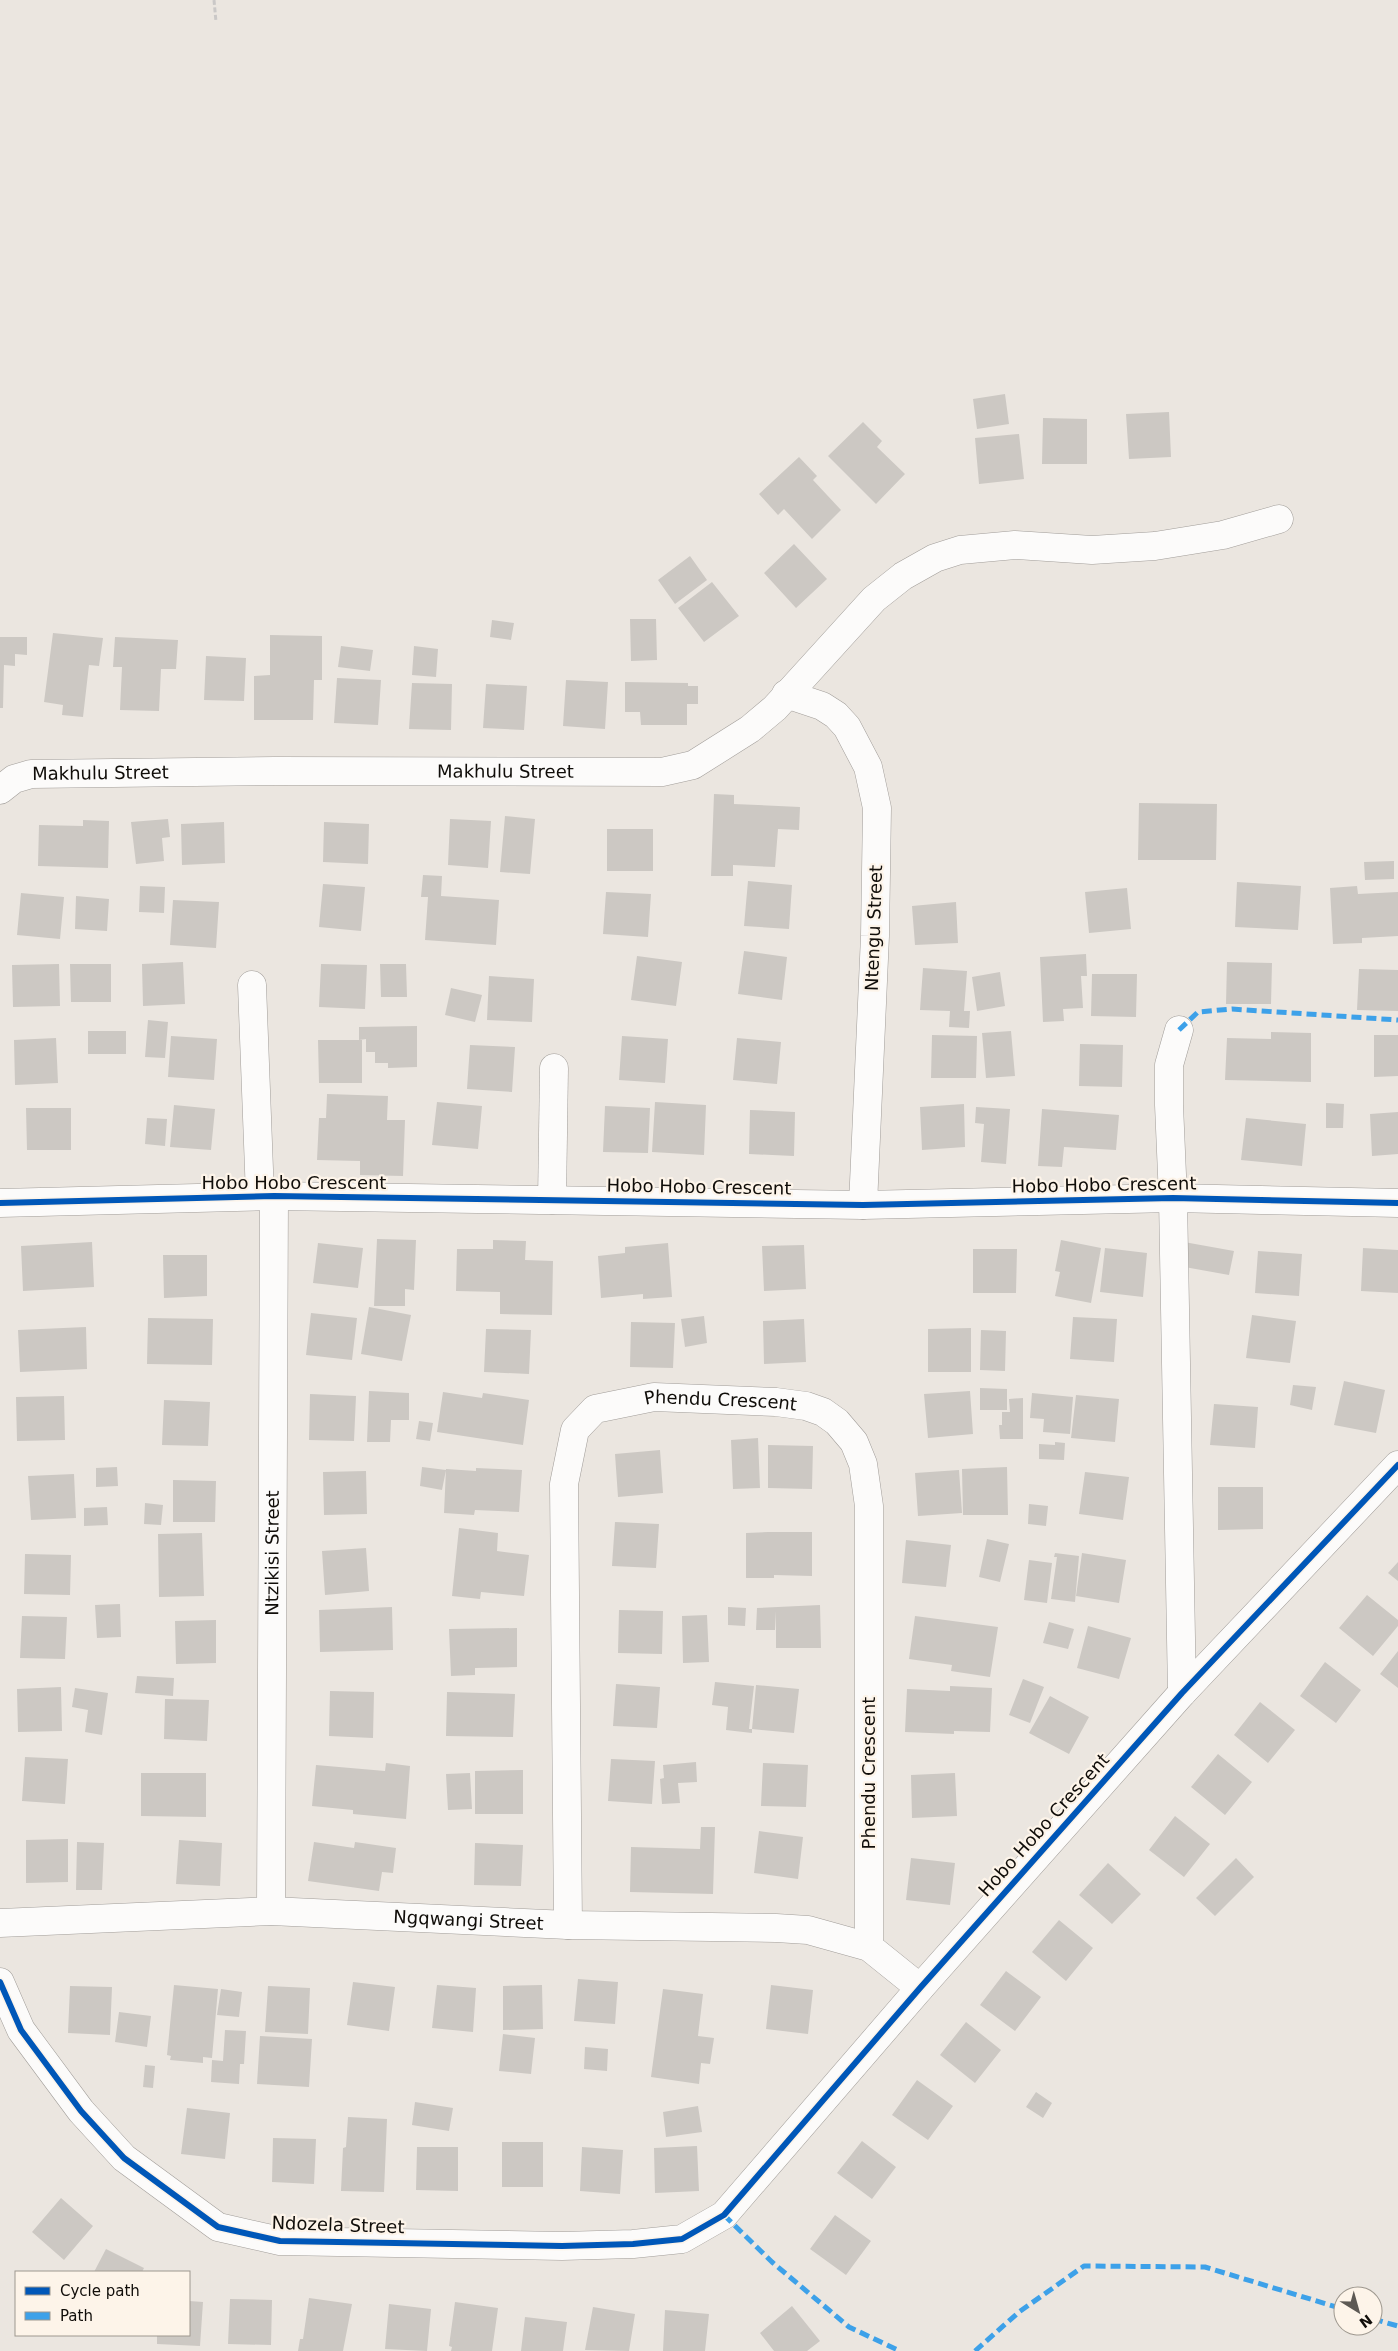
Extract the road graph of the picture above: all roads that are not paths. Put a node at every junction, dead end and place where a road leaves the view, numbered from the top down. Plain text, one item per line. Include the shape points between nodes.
1 (1279, 519) dead end
2 (786, 694) junction
3 (0, 790) edge
4 (252, 985) dead end
5 (1179, 1030) dead end
6 (554, 1068) dead end
7 (267, 1196) junction
8 (1173, 1198) junction
9 (552, 1200) junction
10 (0, 1203) edge
11 (1398, 1203) edge
12 (863, 1205) junction
13 (1398, 1465) edge
14 (1182, 1693) junction
15 (271, 1911) junction
16 (0, 1923) edge
17 (568, 1925) junction
18 (869, 1947) junction
19 (0, 1982) edge
20 (920, 1988) junction
21 (724, 2215) joint

1 - 2 street, Makhulu Street via 1223,535 1155,546 1092,550 1015,545 960,550 935,558 903,576 874,599
2 - 3 street, Makhulu Street via 775,708 717,752 693,765 662,772 31,774 14,779
2 - 12 street, Ntengu Street via 822,706 847,727 868,767 877,808 875,936
4 - 7 street, Hobo Hobo Crescent
5 - 8 street via 1169,1065
6 - 9 street
7 - 9 street, Hobo Hobo Crescent
7 - 10 street, Hobo Hobo Crescent
7 - 15 street, Ntzikisi Street
8 - 11 street, Hobo Hobo Crescent
8 - 12 street, Hobo Hobo Crescent
8 - 14 street
9 - 12 street, Hobo Hobo Crescent
13 - 14 street, Hobo Hobo Crescent
14 - 20 street, Hobo Hobo Crescent
15 - 16 street, Ngqwangi Street
15 - 17 street, Ngqwangi Street
17 - 18 street, Ngqwangi Street via 808,1930
17 - 18 street, Phendu Crescent via 564,1484 575,1430 595,1408 654,1397 776,1402 823,1412 837,1422 854,1442 863,1464 869,1506
18 - 20 street, Ngqwangi Street
19 - 21 street, Ndozela Street via 21,2030 81,2111 124,2158 218,2227 280,2241 562,2246 682,2239
20 - 21 street, Hobo Hobo Crescent

